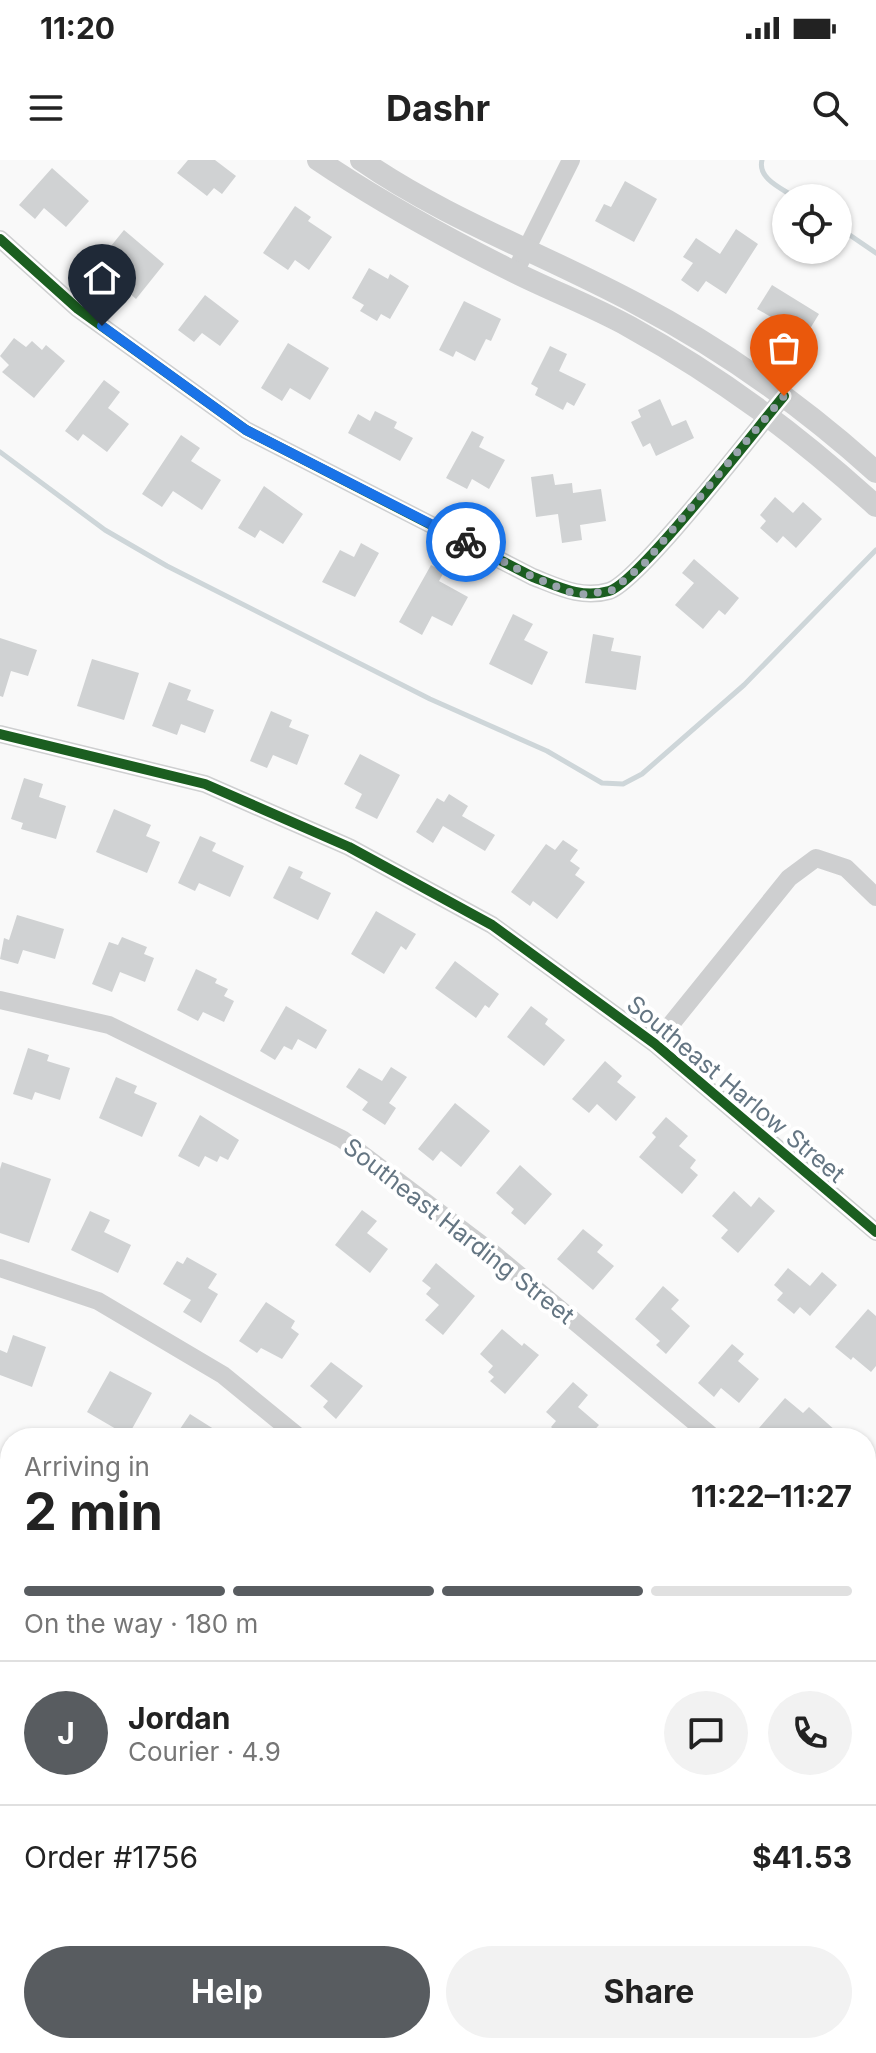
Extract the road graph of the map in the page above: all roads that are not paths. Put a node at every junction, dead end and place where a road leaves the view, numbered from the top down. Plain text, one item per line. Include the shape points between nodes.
1 (318, 160) edge
2 (361, 160) edge
3 (571, 160) edge
4 (0, 239) edge
5 (527, 249) junction
6 (515, 272) junction
7 (784, 396) junction
8 (769, 414) junction
9 (876, 472) edge
10 (876, 506) edge
11 (0, 734) edge
12 (876, 897) edge
13 (0, 1000) edge
14 (655, 1044) junction
15 (876, 1232) edge
16 (0, 1268) edge
17 (288, 1428) edge
18 (702, 1428) edge

1 - 6 street via 368,194
2 - 5 street via 453,214
3 - 5 street
4 - 8 street via 78,309 246,430 577,595 611,591 644,564
5 - 6 street
5 - 7 street via 706,342
6 - 8 street via 627,325
7 - 8 street
7 - 9 street
8 - 10 street
11 - 14 street, Southeast Harlow Street via 205,784 349,847 492,925
12 - 14 street via 846,868 816,858 789,878
13 - 18 street, Southeast Harding Street via 109,1025 342,1139 494,1254
14 - 15 street, Southeast Harlow Street
16 - 17 street via 98,1301 223,1375

